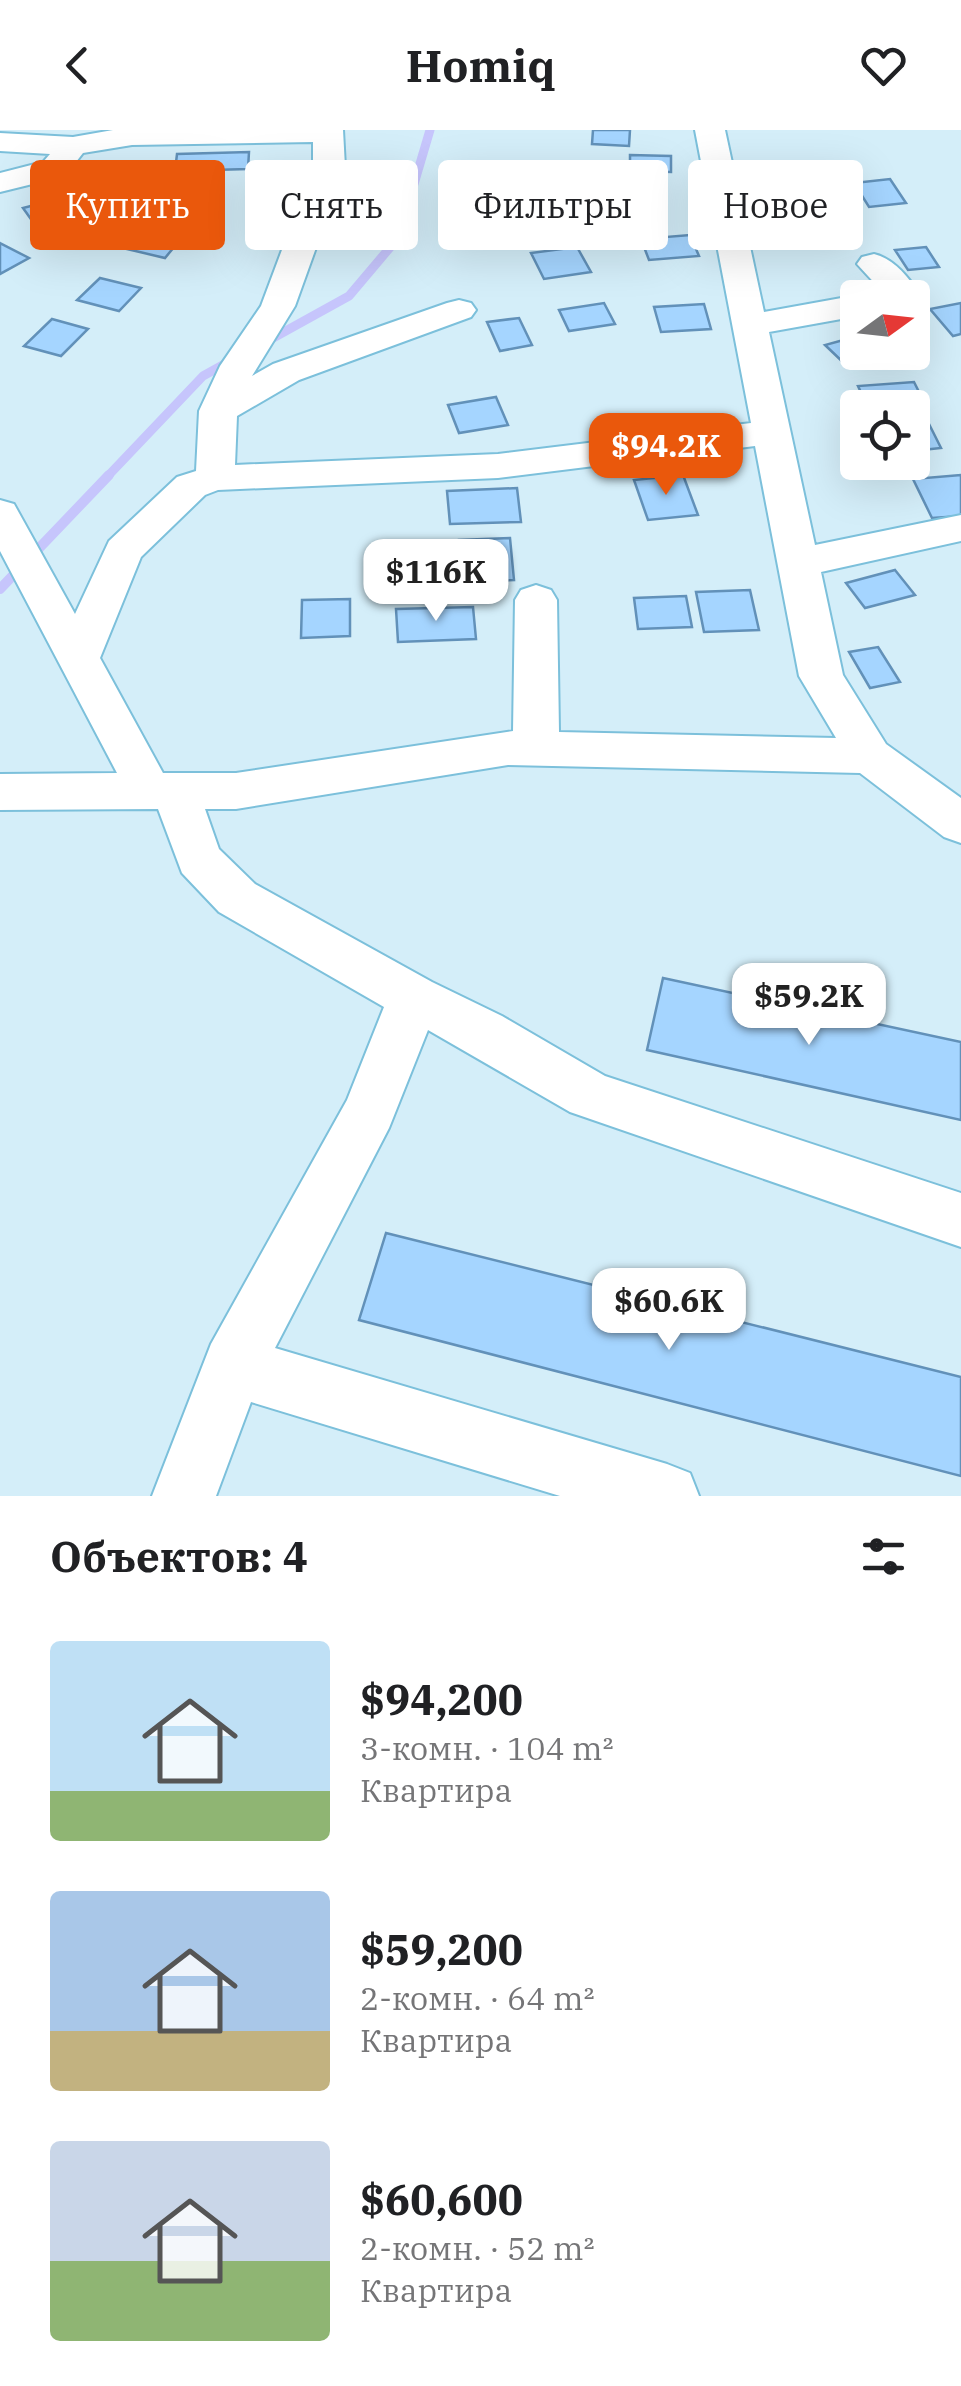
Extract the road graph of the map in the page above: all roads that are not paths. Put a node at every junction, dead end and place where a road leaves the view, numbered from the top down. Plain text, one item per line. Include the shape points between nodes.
1 (710, 130) edge
2 (328, 132) edge
3 (145, 133) edge
4 (0, 142) edge
5 (73, 146) junction
6 (0, 183) edge
7 (874, 264) dead end
8 (891, 280) edge
9 (840, 308) edge
10 (459, 310) dead end
11 (749, 325) junction
12 (218, 411) junction
13 (770, 432) junction
14 (216, 478) junction
15 (0, 513) edge
16 (961, 528) edge
17 (797, 563) junction
18 (536, 600) dead end
19 (76, 660) junction
20 (536, 748) junction
21 (870, 756) junction
22 (0, 792) edge
23 (162, 792) junction
24 (949, 805) edge
25 (414, 998) junction
26 (961, 1220) edge
27 (233, 1366) junction
28 (184, 1496) edge
29 (667, 1496) edge

1 - 11 street
2 - 3 street
2 - 12 street via 328,166 278,306
3 - 5 street
4 - 5 street
5 - 6 street via 54,168
7 - 8 street
9 - 11 street
10 - 12 street via 286,372
11 - 13 street
12 - 14 street
13 - 14 street via 498,466
13 - 17 street
14 - 19 street via 191,486 124,551
15 - 19 street
16 - 17 street
17 - 21 street via 821,676
18 - 20 street
19 - 23 street
20 - 21 street
20 - 23 street via 236,792
21 - 24 street
22 - 23 street
23 - 25 street via 198,859 238,898
25 - 26 street via 589,1095
25 - 27 street via 370,1111
27 - 28 street
27 - 29 street

